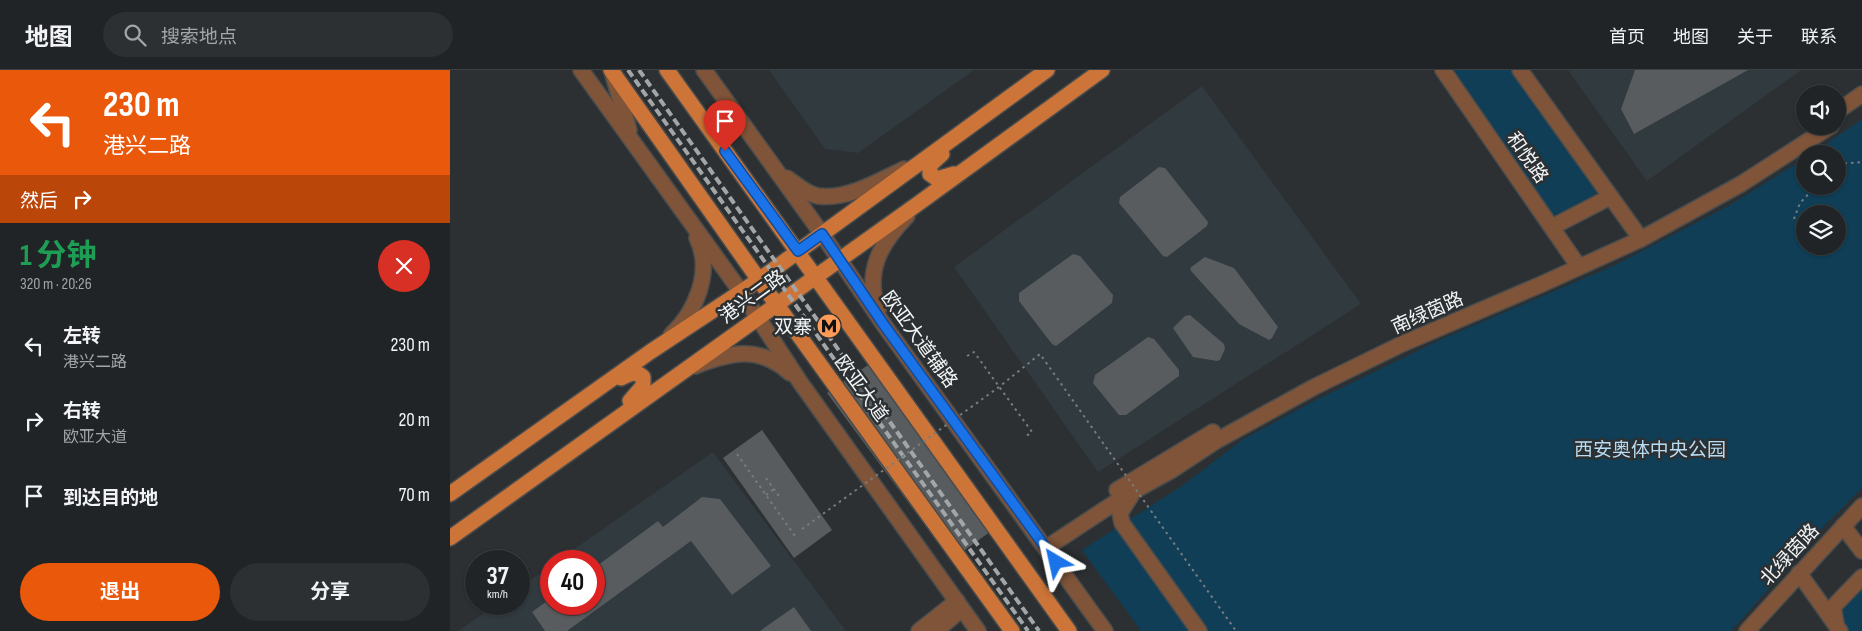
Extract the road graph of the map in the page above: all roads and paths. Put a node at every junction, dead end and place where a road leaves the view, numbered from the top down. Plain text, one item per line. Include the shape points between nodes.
1 (581, 70) edge
2 (667, 70) edge
3 (704, 70) edge
4 (1048, 70) edge
5 (1102, 70) edge
6 (1443, 70) edge
7 (1520, 70) edge
8 (612, 71) edge
9 (1862, 94) edge
10 (1846, 105) edge
11 (1862, 105) edge
12 (1846, 116) edge
13 (974, 124) junction
14 (1802, 135) edge
15 (1817, 135) edge
16 (632, 141) junction
17 (768, 159) junction
18 (926, 159) junction
19 (1862, 162) edge
20 (1846, 163) edge
21 (1850, 163) junction
22 (1846, 165) edge
23 (966, 168) junction
24 (1808, 195) edge
25 (1610, 197) junction
26 (919, 203) junction
27 (685, 214) junction
28 (1794, 219) dead end
29 (1552, 227) junction
30 (822, 234) junction
31 (1638, 235) junction
32 (798, 251) junction
33 (840, 259) junction
34 (1576, 264) junction
35 (816, 276) junction
36 (759, 280) junction
37 (741, 292) junction
38 (776, 304) junction
39 (758, 317) junction
40 (884, 325) junction
41 (650, 352) junction
42 (967, 356) dead end
43 (670, 380) junction
44 (800, 382) junction
45 (999, 387) junction
46 (577, 404) junction
47 (1025, 437) dead end
48 (588, 439) junction
49 (737, 454) dead end
50 (766, 478) dead end
51 (1151, 482) junction
52 (774, 489) junction
53 (450, 494) edge
54 (766, 495) junction
55 (781, 499) dead end
56 (1862, 506) edge
57 (1862, 518) edge
58 (802, 528) dead end
59 (1846, 529) junction
60 (450, 538) edge
61 (797, 539) dead end
62 (1043, 544) junction
63 (1862, 551) edge
64 (1802, 577) junction
65 (1862, 577) edge
66 (960, 605) junction
67 (1839, 630) edge
68 (919, 631) edge
69 (936, 631) edge
70 (978, 631) edge
71 (1012, 631) edge
72 (1069, 631) edge
73 (1105, 631) edge
74 (1199, 631) edge
75 (1236, 631) edge
76 (1747, 631) edge
77 (1759, 631) edge

1 - 16 street
2 - 32 main road, 欧亚大道
3 - 17 street, 欧亚大道辅路
4 - 13 main road, 港兴二路
5 - 23 main road, 港兴二路
6 - 29 street, 和悦路
7 - 25 street
8 - 16 street
8 - 36 main road, 欧亚大道
9 - 10 street
11 - 12 street
13 - 18 main road, 港兴二路
13 - 23 main road via 929,169 932,177 937,179 947,178
14 - 31 street, 南绿茵路
15 - 31 street, 南绿茵路 via 1741,184
16 - 27 street
17 - 18 street via 803,190 817,196 834,196 854,191
17 - 30 street, 欧亚大道辅路
18 - 30 main road, 港兴二路
19 - 21 path
20 - 21 path
21 - 22 path
23 - 26 main road, 港兴二路
24 - 28 path via 1800,203
25 - 29 street
25 - 31 street
26 - 33 main road, 港兴二路
26 - 40 street via 884,243 875,264 873,288
27 - 37 street
27 - 41 street via 699,242 703,276 692,309 681,326
29 - 34 street, 和悦路
30 - 32 main road, 港兴二路
30 - 33 street, 欧亚大道辅路
31 - 34 street, 南绿茵路
32 - 35 main road, 欧亚大道
32 - 36 main road, 港兴二路
33 - 35 main road, 港兴二路
33 - 40 street, 欧亚大道辅路
34 - 51 street, 南绿茵路 via 1314,387 1216,441
34 - 62 street, 南绿茵路 via 1442,317 1314,378 1178,453
35 - 38 main road, 港兴二路
35 - 72 main road, 欧亚大道
36 - 37 main road, 港兴二路
36 - 38 main road, 欧亚大道
37 - 39 street
37 - 41 main road, 港兴二路
38 - 39 main road, 港兴二路
38 - 71 main road, 欧亚大道
39 - 43 main road, 港兴二路
39 - 44 street
40 - 62 street, 欧亚大道辅路
41 - 46 main road, 港兴二路
42 - 45 path via 974,352
43 - 44 street via 708,361 738,353 767,357
43 - 48 main road, 港兴二路
44 - 66 street
45 - 47 path via 1032,432
45 - 58 path, bridge
45 - 75 path, bridge via 1040,354
46 - 48 main road via 624,376 638,373 644,377 637,395
46 - 53 main road, 港兴二路
48 - 60 main road, 港兴二路
49 - 54 path
50 - 52 path
51 - 62 street, 南绿茵路
51 - 74 street via 1130,497 1119,518
52 - 54 path
52 - 55 path
54 - 61 path
56 - 59 street, 北绿茵路
57 - 59 street, 北绿茵路
59 - 63 street
59 - 64 street, 北绿茵路
62 - 73 street, 欧亚大道辅路
64 - 67 street
64 - 76 street, 北绿茵路
64 - 77 street, 北绿茵路
65 - 67 street via 1834,607 1834,619
66 - 68 street
66 - 69 street
66 - 70 street

